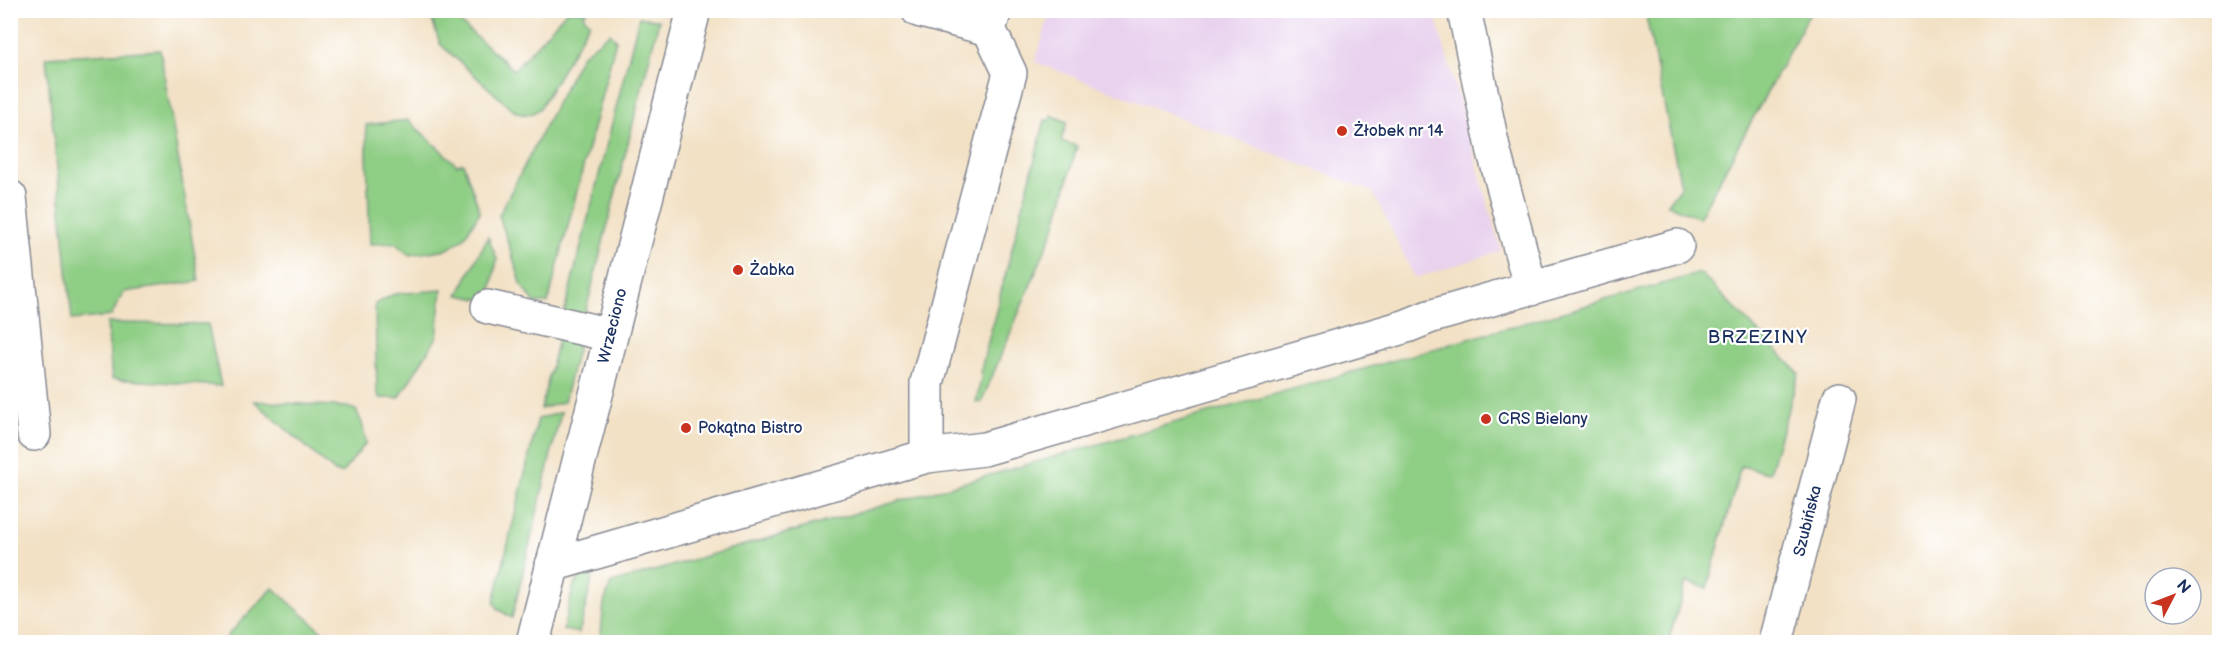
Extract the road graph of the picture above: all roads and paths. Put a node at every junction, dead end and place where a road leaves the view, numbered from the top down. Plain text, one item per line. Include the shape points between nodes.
1 (694, 10) edge
2 (918, 10) edge
3 (1464, 10) edge
4 (992, 20) edge
5 (10, 197) edge
6 (1677, 246) dead end
7 (1531, 289) junction
8 (488, 307) dead end
9 (611, 335) junction
10 (1839, 399) dead end
11 (34, 434) dead end
12 (927, 456) junction
13 (552, 565) junction
14 (533, 642) edge
15 (1776, 642) edge

1 - 9 street, Wrzeciono
2 - 4 street
3 - 7 street via 1494,152
4 - 12 street via 1010,72 927,383
5 - 11 street
6 - 7 street
7 - 12 street via 984,449
8 - 9 street
9 - 13 street, Wrzeciono
10 - 15 street, Szubińska
12 - 13 street
13 - 14 street, Wrzeciono

